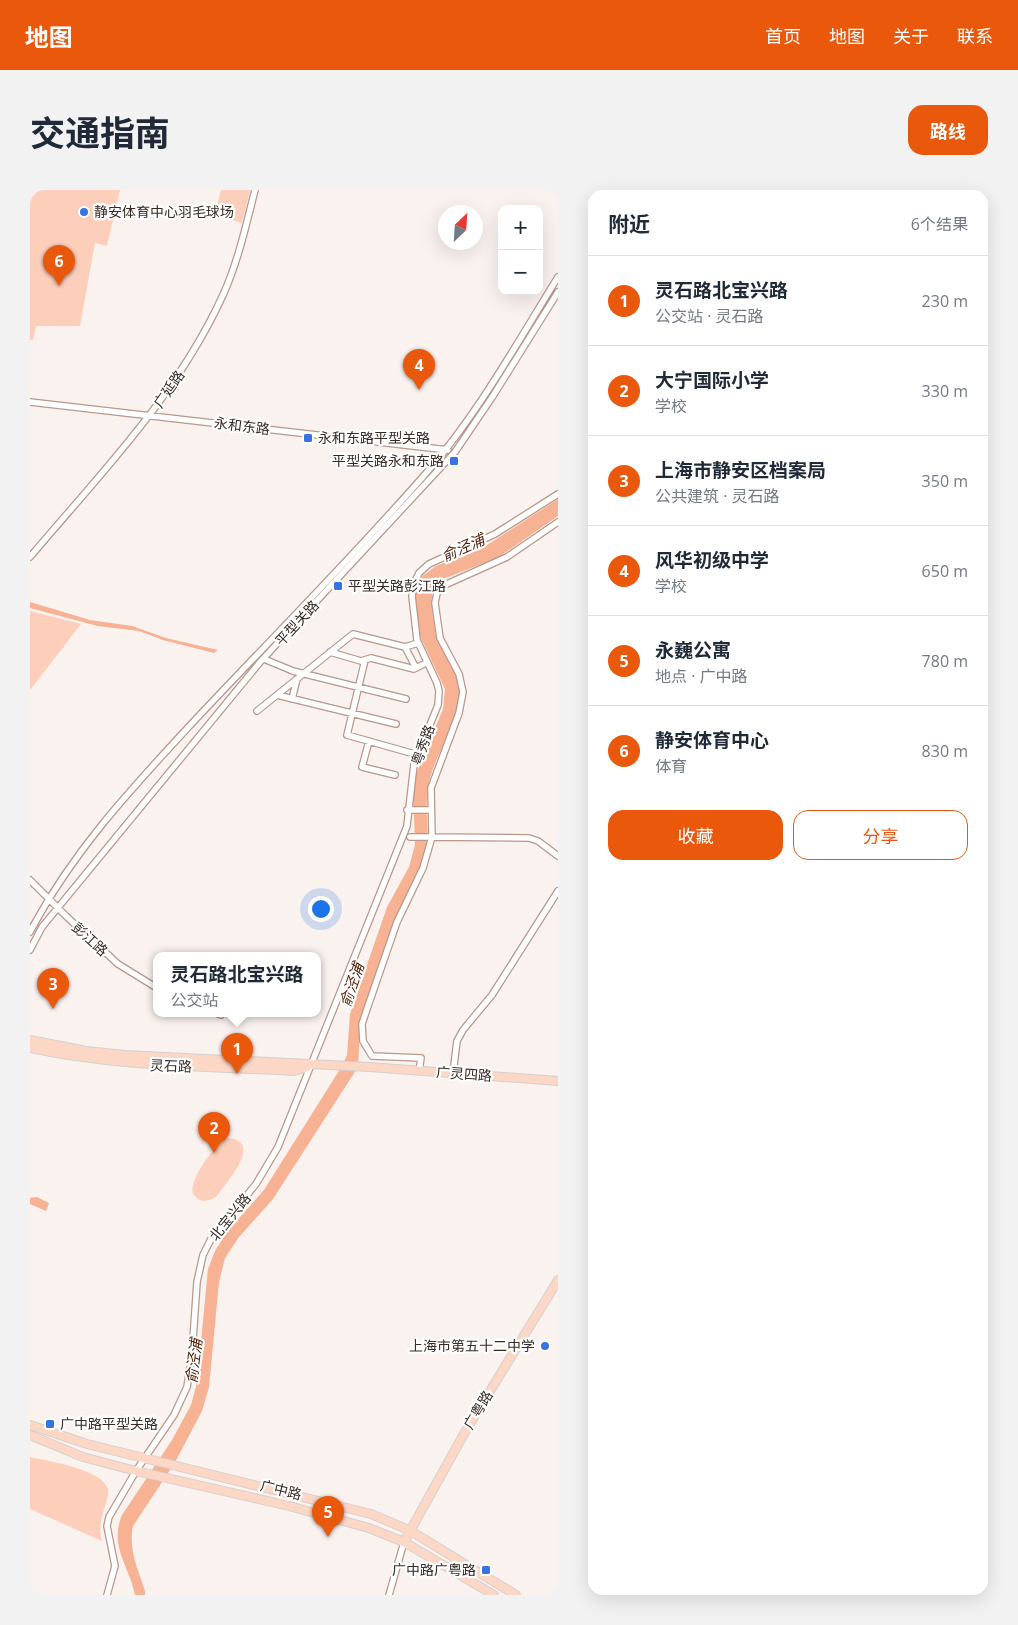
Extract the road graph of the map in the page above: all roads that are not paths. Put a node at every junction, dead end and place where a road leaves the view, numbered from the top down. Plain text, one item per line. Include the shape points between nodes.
1 (255, 190) edge
2 (558, 277) edge
3 (558, 292) edge
4 (30, 402) edge
5 (150, 416) junction
6 (446, 450) junction
7 (455, 452) junction
8 (558, 494) edge
9 (558, 522) edge
10 (30, 557) edge
11 (418, 643) junction
12 (405, 647) junction
13 (330, 652) junction
14 (264, 659) junction
15 (365, 660) junction
16 (426, 663) junction
17 (416, 668) junction
18 (304, 674) junction
19 (297, 679) junction
20 (358, 687) junction
21 (277, 695) junction
22 (292, 699) junction
23 (406, 699) dead end
24 (257, 711) dead end
25 (352, 712) junction
26 (396, 724) dead end
27 (369, 741) junction
28 (418, 755) junction
29 (395, 775) dead end
30 (407, 810) junction
31 (431, 810) junction
32 (410, 837) dead end
33 (430, 837) junction
34 (558, 856) edge
35 (30, 880) edge
36 (558, 891) edge
37 (49, 898) junction
38 (58, 908) junction
39 (30, 932) edge
40 (30, 950) edge
41 (153, 986) edge
42 (30, 1040) edge
43 (30, 1048) edge
44 (326, 1065) joint
45 (312, 1066) junction
46 (419, 1071) junction
47 (453, 1073) junction
48 (558, 1081) edge
49 (558, 1280) edge
50 (30, 1425) edge
51 (30, 1435) edge
52 (145, 1458) junction
53 (136, 1471) junction
54 (410, 1530) junction
55 (404, 1542) junction
56 (107, 1595) edge
57 (388, 1595) edge
58 (494, 1595) edge
59 (516, 1595) edge

1 - 5 street, 广延路 via 224,294 184,367
2 - 6 street, 平型关路
3 - 7 street, 平型关路
4 - 5 street, 永和东路
5 - 6 street, 永和东路
5 - 10 street, 广延路
6 - 7 street, 永和东路
6 - 37 street, 平型关路 via 332,577 113,809
7 - 14 street, 平型关路
8 - 11 street, 粤秀路 via 502,530 435,561 419,573 412,596
9 - 31 street via 506,557 438,588 435,603 440,638 459,674 463,692 432,782
11 - 12 street
11 - 16 street, 粤秀路
12 - 13 street via 353,634
12 - 17 street
13 - 15 street
13 - 18 street
14 - 18 street
14 - 38 street, 平型关路
15 - 17 street via 371,658
15 - 20 street
16 - 17 street
16 - 28 street, 粤秀路 via 437,683 439,698
18 - 19 street
18 - 20 street
19 - 21 street
19 - 22 street
20 - 23 street
20 - 25 street
21 - 22 street
21 - 24 street
22 - 25 street
25 - 26 street
25 - 27 street via 346,735
27 - 28 street
27 - 29 street via 362,766
28 - 30 street, 粤秀路
30 - 31 street
30 - 45 street, 粤秀路 via 407,826
31 - 33 street
32 - 33 street
33 - 34 street via 529,838
33 - 46 street via 423,868 397,922 362,1024 362,1041 372,1056 421,1058
35 - 37 street, 彭江路
36 - 47 street via 492,995 463,1030 457,1042
37 - 38 street, 彭江路
37 - 39 street, 平型关路
38 - 40 street, 平型关路 via 42,927
38 - 41 street, 彭江路 via 118,964
42 - 45 main road, 灵石路 via 124,1055
43 - 45 main road, 灵石路 via 87,1059 160,1066 294,1071
44 - 45 main road, 灵石路
44 - 46 main road, 广灵四路
45 - 52 street, 北宝兴路 via 269,1164 214,1234 203,1255 197,1282 187,1387 174,1415
46 - 47 main road, 广灵四路
47 - 48 main road, 广灵四路
49 - 54 main road, 广粤路 via 465,1432
50 - 52 main road, 广中路 via 87,1444
51 - 53 main road, 广中路 via 83,1457
52 - 53 street, 北宝兴路
52 - 54 main road, 广中路 via 318,1499 372,1514
53 - 55 main road, 广中路 via 298,1508 369,1528
53 - 56 street, 北宝兴路 via 108,1522 115,1566
54 - 55 main road, 广粤路
54 - 59 main road, 广中路
55 - 57 street
55 - 58 main road, 广中路

